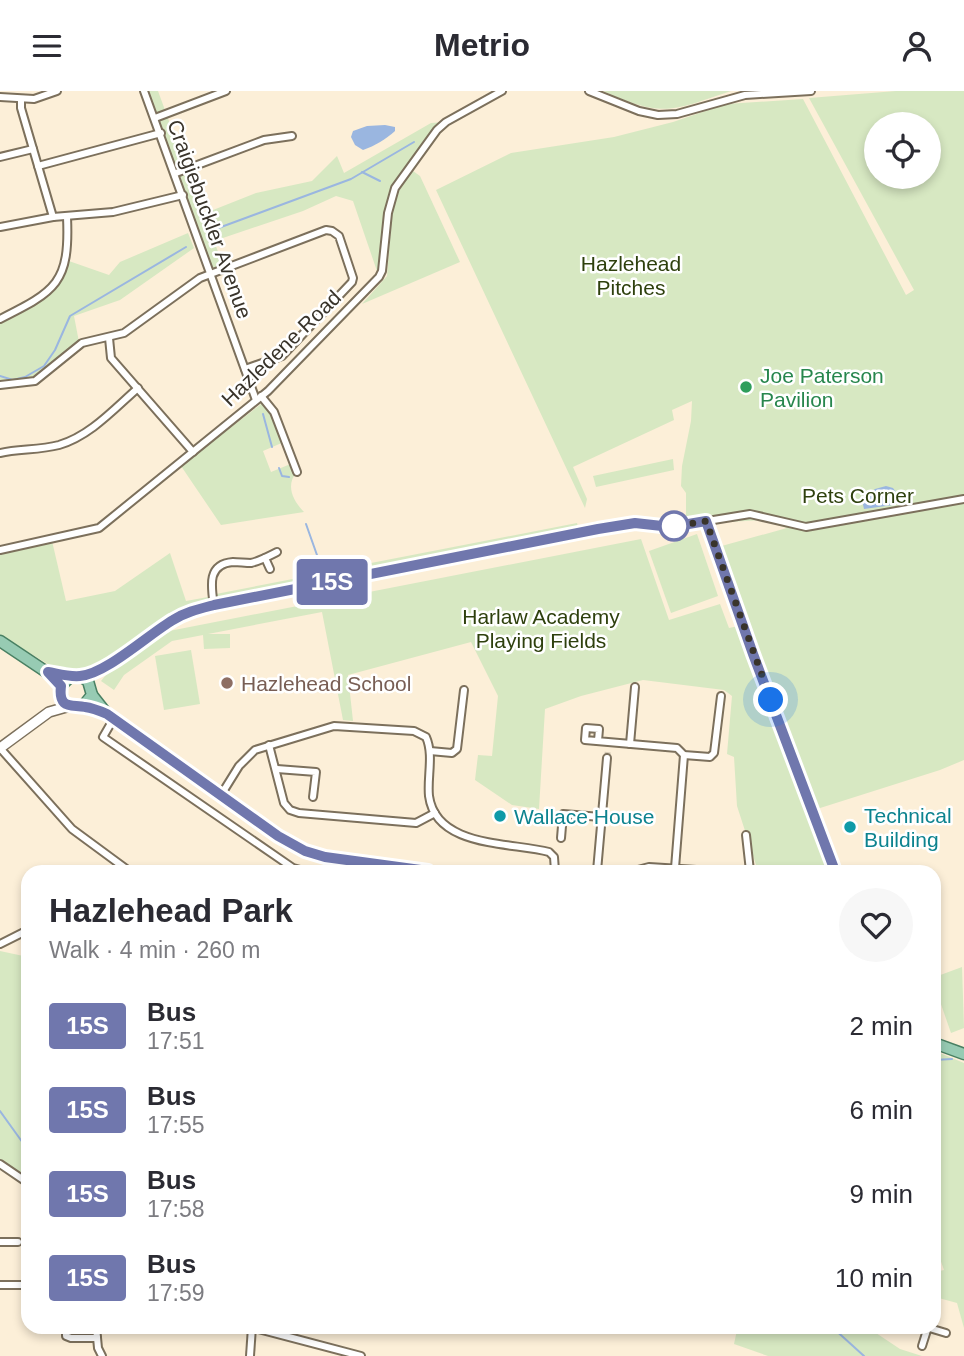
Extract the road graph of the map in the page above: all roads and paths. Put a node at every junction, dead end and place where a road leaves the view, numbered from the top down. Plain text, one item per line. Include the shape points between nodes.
1 (57, 91) edge
2 (144, 91) edge
3 (226, 91) edge
4 (502, 91) edge
5 (589, 91) edge
6 (811, 91) edge
7 (488, 94) edge
8 (0, 96) edge
9 (21, 99) junction
10 (155, 118) junction
11 (161, 132) junction
12 (292, 136) dead end
13 (33, 149) junction
14 (0, 157) edge
15 (38, 166) junction
16 (176, 173) junction
17 (183, 195) junction
18 (53, 217) junction
19 (67, 217) junction
20 (0, 227) edge
21 (211, 274) junction
22 (0, 319) edge
23 (110, 338) junction
24 (245, 369) junction
25 (0, 385) edge
26 (138, 388) junction
27 (259, 398) junction
28 (193, 452) junction
29 (0, 453) edge
30 (297, 472) dead end
31 (964, 499) edge
32 (706, 521) junction
33 (0, 550) edge
34 (278, 552) dead end
35 (265, 558) junction
36 (270, 569) dead end
37 (214, 605) junction
38 (0, 641) edge
39 (100, 669) junction
40 (48, 672) junction
41 (81, 676) junction
42 (70, 677) junction
43 (635, 687) dead end
44 (60, 688) junction
45 (91, 689) junction
46 (464, 690) dead end
47 (721, 696) dead end
48 (70, 706) junction
49 (83, 706) junction
50 (49, 712) junction
51 (111, 719) junction
52 (598, 741) dead end
53 (609, 742) junction
54 (630, 744) junction
55 (269, 745) junction
56 (0, 748) edge
57 (430, 751) junction
58 (684, 755) junction
59 (276, 769) junction
60 (221, 795) junction
61 (313, 797) dead end
62 (435, 813) junction
63 (601, 817) junction
64 (746, 835) dead end
65 (561, 838) dead end
66 (121, 865) edge
67 (289, 865) edge
68 (372, 865) edge
69 (555, 865) edge
70 (597, 865) edge
71 (675, 865) edge
72 (749, 865) edge
73 (833, 865) edge
74 (21, 934) edge
75 (0, 944) edge
76 (941, 1046) edge
77 (964, 1054) edge
78 (0, 1164) edge
79 (21, 1178) edge
80 (0, 1241) edge
81 (18, 1242) dead end
82 (0, 1285) edge
83 (21, 1285) edge
84 (941, 1331) edge
85 (946, 1333) dead end
86 (66, 1334) edge
87 (97, 1334) edge
88 (252, 1334) edge
89 (278, 1334) edge
90 (925, 1334) edge
91 (282, 1335) joint
92 (97, 1338) junction
93 (922, 1346) dead end
94 (102, 1356) edge
95 (250, 1356) edge
96 (361, 1356) edge

1 - 9 street
2 - 10 street, Craigiebuckler Avenue
3 - 10 street
4 - 7 street, Hazledene Road
5 - 6 street via 658,115 745,95
7 - 27 street, Hazledene Road via 446,122 394,188 379,277
8 - 9 street
9 - 13 street
10 - 11 street, Craigiebuckler Avenue
11 - 15 street
11 - 16 street, Craigiebuckler Avenue
12 - 16 street via 264,141
13 - 14 street
13 - 15 street
15 - 18 street
16 - 17 street, Craigiebuckler Avenue
17 - 19 street via 113,212
17 - 21 street, Craigiebuckler Avenue
18 - 19 street
18 - 20 street
19 - 22 street via 66,260 53,287
21 - 23 street
21 - 24 street, Craigiebuckler Avenue
21 - 24 street via 326,230 339,236 352,282 282,356
23 - 25 street via 82,343 35,381
23 - 26 street via 111,358
24 - 27 street, Craigiebuckler Avenue
26 - 28 street
26 - 29 street via 74,439
27 - 28 street, Hazledene Road
27 - 30 street, Craigiebuckler Avenue via 274,412
28 - 33 street, Hazledene Road via 99,528
31 - 32 street via 806,527 750,514
32 - 37 street via 598,529
32 - 73 street
34 - 35 street
35 - 36 street
35 - 37 street via 219,566 210,583
37 - 39 street via 175,618
38 - 40 main road
39 - 41 street
39 - 45 street
40 - 42 main road
40 - 44 main road
41 - 42 main road
41 - 45 main road
42 - 44 main road
43 - 54 street
44 - 48 main road via 62,700
44 - 50 street
45 - 49 main road
45 - 51 main road
46 - 57 street via 457,749 452,753
47 - 58 street via 712,756
48 - 49 main road
48 - 50 street
49 - 51 main road
50 - 56 street
51 - 60 main road
51 - 67 street via 103,737
52 - 53 street
53 - 54 street
53 - 63 street
54 - 58 street via 677,748
55 - 57 street via 342,726 421,733
55 - 59 street
55 - 60 street via 248,754
56 - 66 street via 72,829
57 - 62 street via 427,782
58 - 71 street
59 - 61 street via 316,772
59 - 62 street via 284,803 299,813 416,823
60 - 68 main road via 305,851
62 - 69 street via 465,837 549,852
63 - 65 street via 563,814
63 - 70 street
64 - 72 street
74 - 75 street
76 - 77 main road
78 - 79 street
80 - 81 street
82 - 83 street
84 - 85 street
86 - 92 street
87 - 92 street
88 - 95 street
89 - 91 street
90 - 93 street
91 - 96 street
92 - 94 street

